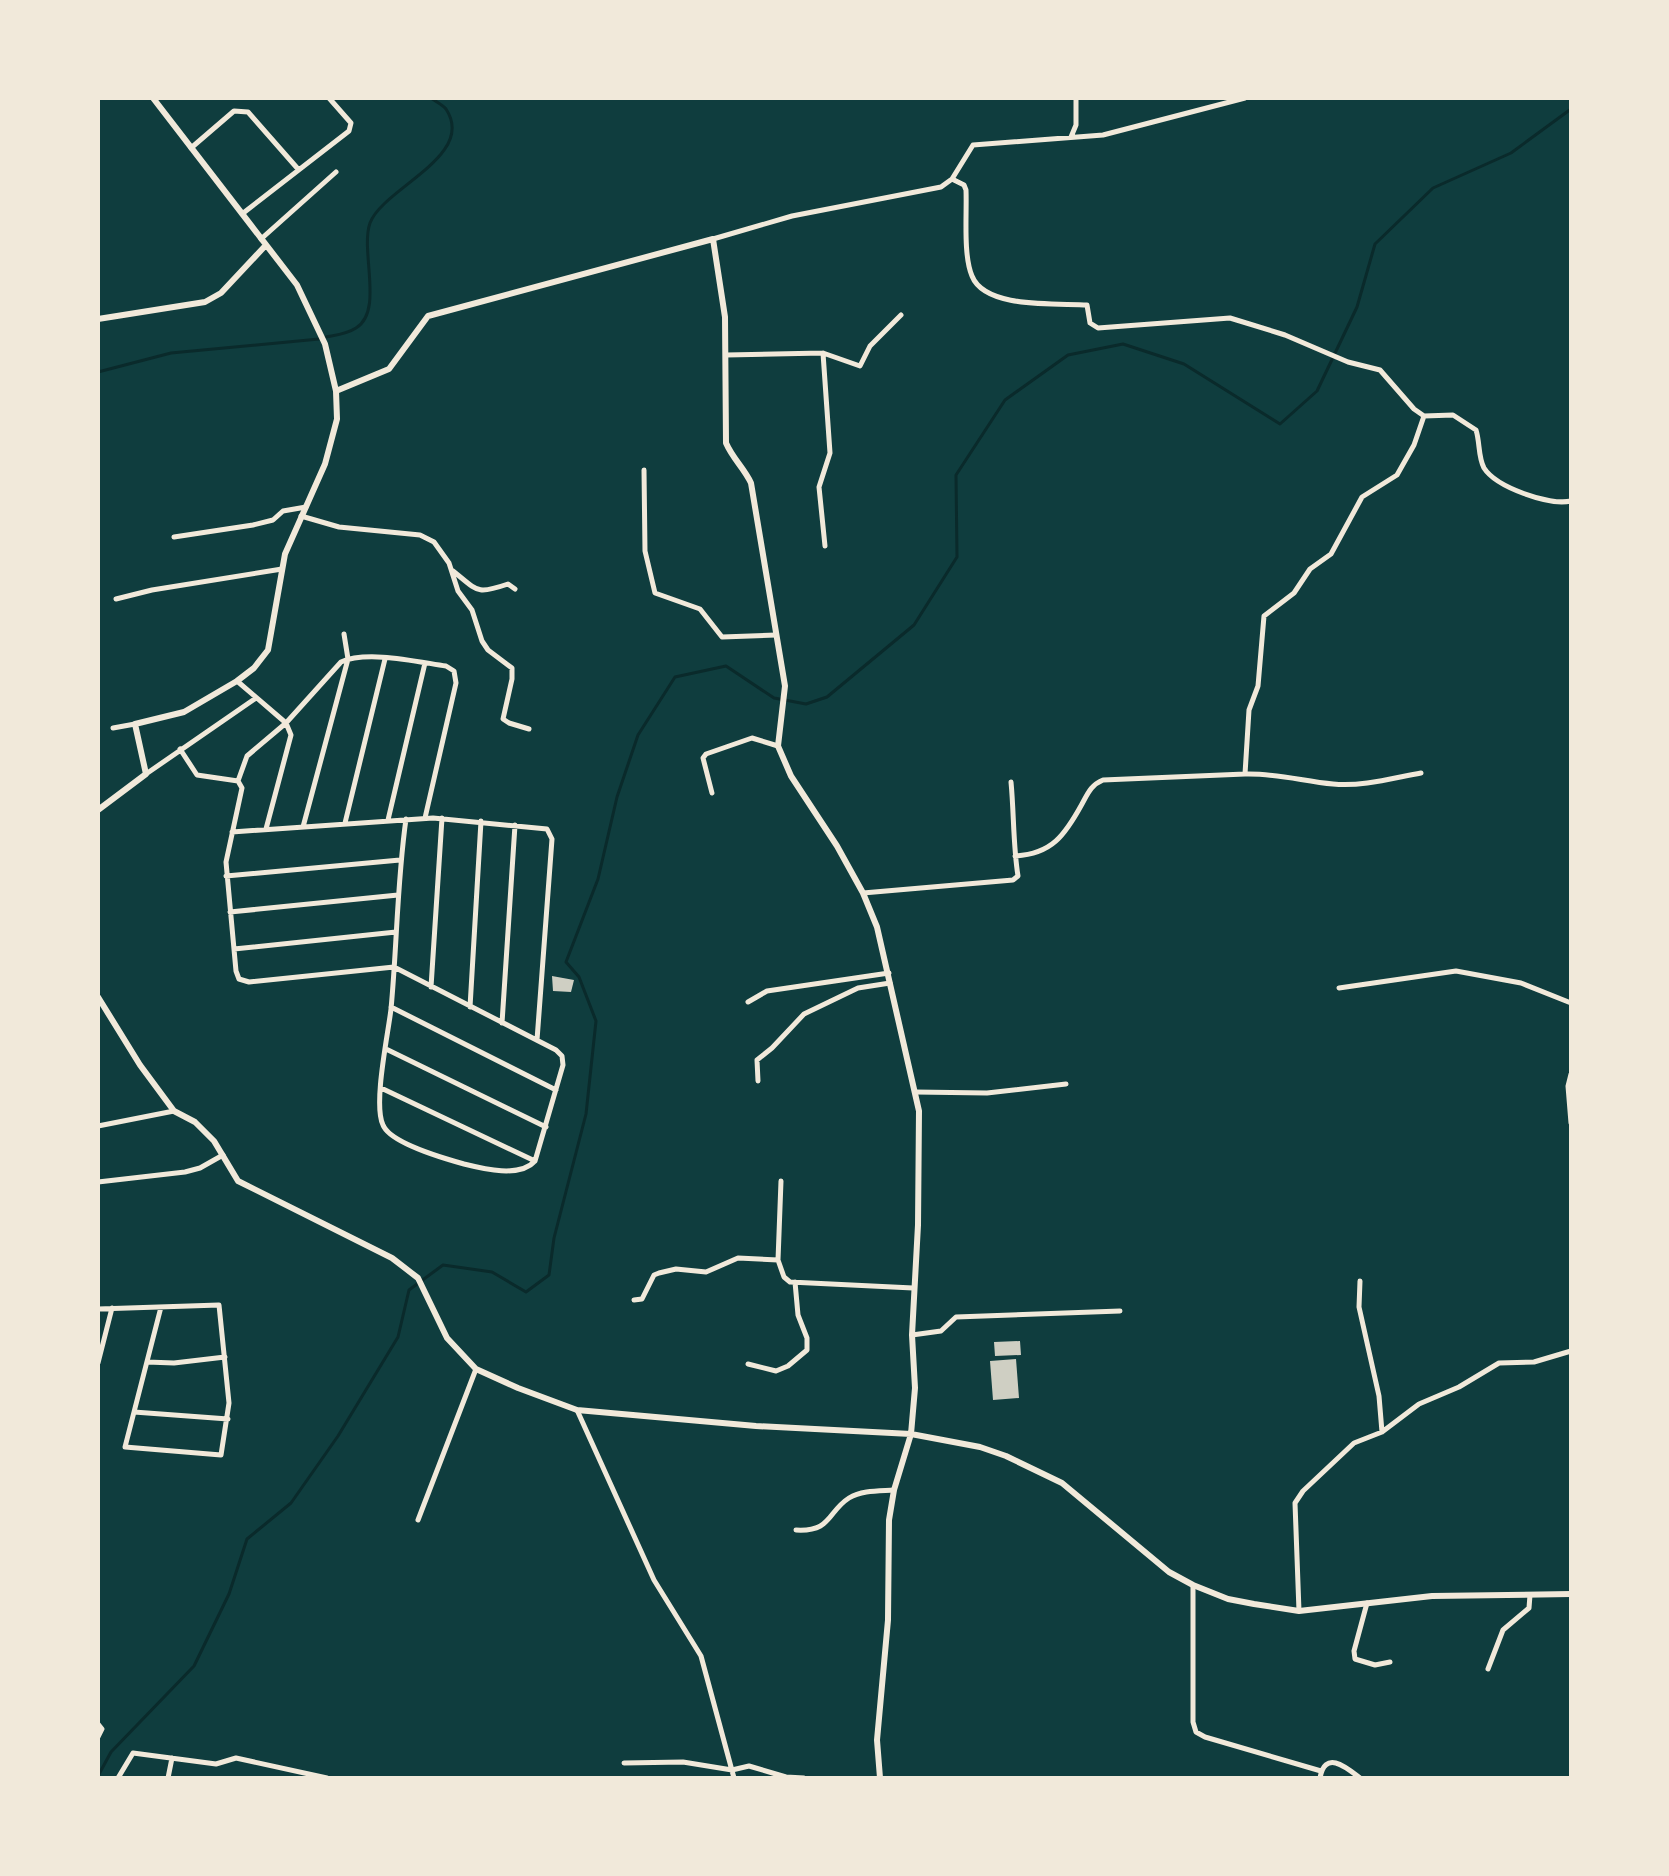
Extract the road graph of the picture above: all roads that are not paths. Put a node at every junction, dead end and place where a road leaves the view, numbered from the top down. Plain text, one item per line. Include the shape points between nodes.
1 (153, 98) edge
2 (329, 98) edge
3 (339, 98) edge
4 (1076, 98) edge
5 (1245, 98) edge
6 (335, 104) junction
7 (1070, 138) junction
8 (190, 148) junction
9 (298, 169) junction
10 (336, 172) dead end
11 (952, 179) junction
12 (242, 214) junction
13 (713, 239) junction
14 (264, 242) junction
15 (901, 315) dead end
16 (98, 319) edge
17 (823, 353) junction
18 (726, 355) junction
19 (336, 391) junction
20 (1424, 416) junction
21 (644, 470) dead end
22 (1571, 501) edge
23 (306, 507) junction
24 (301, 516) junction
25 (174, 537) dead end
26 (825, 546) dead end
27 (282, 569) junction
28 (452, 570) junction
29 (515, 589) dead end
30 (116, 599) dead end
31 (344, 634) dead end
32 (776, 635) junction
33 (348, 659) junction
34 (385, 659) junction
35 (425, 663) junction
36 (237, 681) junction
37 (256, 698) junction
38 (286, 723) junction
39 (135, 724) junction
40 (113, 728) dead end
41 (529, 729) dead end
42 (778, 746) junction
43 (180, 749) junction
44 (1421, 773) dead end
45 (146, 774) junction
46 (1245, 774) junction
47 (238, 781) junction
48 (1011, 782) dead end
49 (712, 793) dead end
50 (98, 810) edge
51 (425, 818) junction
52 (442, 818) junction
53 (406, 819) junction
54 (388, 820) junction
55 (481, 821) junction
56 (345, 823) junction
57 (515, 825) junction
58 (303, 827) junction
59 (266, 829) junction
60 (232, 832) junction
61 (1015, 856) junction
62 (400, 860) junction
63 (226, 876) junction
64 (863, 893) junction
65 (398, 895) junction
66 (230, 912) junction
67 (396, 932) junction
68 (233, 949) junction
69 (394, 967) junction
70 (889, 972) junction
71 (891, 983) junction
72 (431, 987) junction
73 (1339, 988) dead end
74 (98, 997) edge
75 (748, 1002) dead end
76 (1571, 1003) edge
77 (391, 1007) junction
78 (470, 1007) junction
79 (502, 1023) junction
80 (537, 1040) junction
81 (386, 1049) junction
82 (1571, 1074) edge
83 (758, 1081) dead end
84 (1066, 1084) dead end
85 (381, 1088) junction
86 (556, 1090) junction
87 (915, 1092) junction
88 (174, 1111) junction
89 (1571, 1123) edge
90 (98, 1126) edge
91 (546, 1127) junction
92 (223, 1155) junction
93 (535, 1161) junction
94 (781, 1181) dead end
95 (98, 1182) edge
96 (778, 1260) junction
97 (1360, 1281) dead end
98 (795, 1282) junction
99 (913, 1288) junction
100 (634, 1300) dead end
101 (161, 1307) junction
102 (112, 1308) junction
103 (98, 1309) edge
104 (1120, 1311) dead end
105 (912, 1335) junction
106 (1571, 1351) edge
107 (225, 1357) junction
108 (147, 1362) junction
109 (98, 1363) edge
110 (748, 1364) dead end
111 (476, 1369) junction
112 (577, 1410) junction
113 (134, 1412) junction
114 (228, 1419) junction
115 (1382, 1432) junction
116 (911, 1434) junction
117 (894, 1490) junction
118 (418, 1520) dead end
119 (796, 1530) dead end
120 (1193, 1585) junction
121 (1571, 1594) edge
122 (1530, 1595) junction
123 (1367, 1603) junction
124 (1299, 1611) junction
125 (1390, 1662) dead end
126 (1488, 1669) dead end
127 (98, 1724) edge
128 (98, 1737) edge
129 (172, 1758) junction
130 (624, 1763) dead end
131 (732, 1770) junction
132 (1321, 1775) edge
133 (118, 1778) edge
134 (168, 1778) edge
135 (327, 1778) edge
136 (734, 1778) edge
137 (804, 1778) edge
138 (880, 1778) edge
139 (1360, 1778) edge

1 - 8 street
2 - 6 street
3 - 6 street
4 - 7 street via 1076,125
5 - 7 street via 1103,135
6 - 9 street via 351,128
7 - 11 street via 973,145
8 - 9 street via 234,111 248,112
8 - 12 street
9 - 12 street
10 - 14 street
11 - 13 street via 936,189 792,216
11 - 20 street via 966,190 969,267 978,288 1003,300 1087,305 1090,323 1098,328 1230,318 1380,370
12 - 14 street
13 - 18 street
13 - 19 street via 428,316 389,369
14 - 16 street via 221,293 205,302
14 - 19 street via 316,320
15 - 17 street via 870,346 860,366
17 - 18 street
17 - 26 street via 830,453 819,487
18 - 32 street via 726,443 751,483
19 - 23 street via 334,436
20 - 22 street via 1453,415 1476,430 1481,464 1500,481 1536,499
20 - 46 street via 1397,475 1362,497 1331,554 1264,616
21 - 32 street via 645,551 655,593 700,609 722,637
23 - 24 street
23 - 25 street via 253,525
24 - 27 street
24 - 28 street via 339,527 420,535 434,542
27 - 30 street
27 - 36 street via 271,643
28 - 29 street via 479,591 508,584
28 - 41 street via 482,641 512,668 503,719
31 - 33 street
32 - 42 street via 784,696
33 - 34 street
33 - 38 street
33 - 58 street
34 - 35 street
34 - 56 street
35 - 51 street via 450,668 456,683
35 - 54 street
36 - 37 street
36 - 39 street via 184,712
37 - 38 street
37 - 43 street
38 - 47 street via 247,756
38 - 59 street via 291,740
39 - 40 street
39 - 45 street
42 - 49 street via 752,738 706,754
42 - 64 street
43 - 45 street
43 - 47 street via 197,775
44 - 46 street via 1334,784
45 - 50 street
46 - 61 street via 1103,780 1090,787 1050,847
47 - 60 street via 242,788
48 - 61 street
51 - 52 street
51 - 53 street
52 - 55 street
52 - 72 street
53 - 54 street
53 - 62 street
54 - 56 street
55 - 57 street
55 - 78 street
56 - 58 street
57 - 79 street
57 - 80 street via 545,827 552,839
58 - 59 street
59 - 60 street
60 - 63 street
61 - 64 street via 1018,876 1013,880
62 - 63 street
62 - 65 street
63 - 66 street
64 - 70 street
65 - 66 street
65 - 67 street
66 - 68 street
67 - 68 street
67 - 69 street
68 - 69 street via 237,975 249,982
69 - 72 street
69 - 77 street
70 - 71 street
70 - 75 street via 767,991
71 - 83 street via 858,988 804,1014 757,1060
71 - 87 street
72 - 78 street
73 - 76 street via 1456,971 1521,983
74 - 88 street
77 - 81 street
77 - 86 street
78 - 79 street
79 - 80 street
80 - 86 street via 562,1056
81 - 85 street
81 - 91 street
82 - 89 street
84 - 87 street via 987,1093
85 - 93 street
85 - 93 street via 385,1130 422,1150 495,1169 526,1168
86 - 91 street
87 - 99 street via 921,1146
88 - 90 street
88 - 92 street via 195,1122
91 - 93 street
92 - 95 street via 185,1172
92 - 111 street via 246,1187 392,1258 418,1278 447,1338
94 - 96 street
96 - 98 street via 786,1281
96 - 100 street via 738,1258 706,1272 659,1273 642,1299
97 - 115 street via 1359,1307
98 - 99 street
98 - 110 street via 807,1350 776,1371
99 - 105 street
101 - 102 street
101 - 107 street via 219,1305
101 - 108 street
102 - 103 street
102 - 109 street
104 - 105 street via 956,1317 941,1331
105 - 116 street
106 - 115 street via 1534,1362 1499,1363 1419,1404
107 - 108 street
107 - 114 street
108 - 113 street
111 - 112 street
111 - 118 street
112 - 116 street
112 - 131 street via 648,1568 701,1656
113 - 114 street
113 - 114 street via 125,1447 221,1455
115 - 124 street via 1354,1443 1295,1503
116 - 117 street
116 - 120 street via 980,1447 1062,1483 1169,1572
117 - 119 street via 857,1494 831,1520 815,1529
117 - 138 street via 877,1740
120 - 124 street via 1228,1599
120 - 132 street via 1196,1732
121 - 122 street
122 - 123 street
122 - 126 street via 1527,1611 1503,1630
123 - 124 street
123 - 125 street via 1355,1659 1375,1665
127 - 128 street
129 - 133 street via 133,1753
129 - 134 street
129 - 135 street via 216,1764 236,1758
130 - 131 street via 683,1762
131 - 136 street
131 - 137 street via 749,1766
132 - 139 street via 1334,1762

